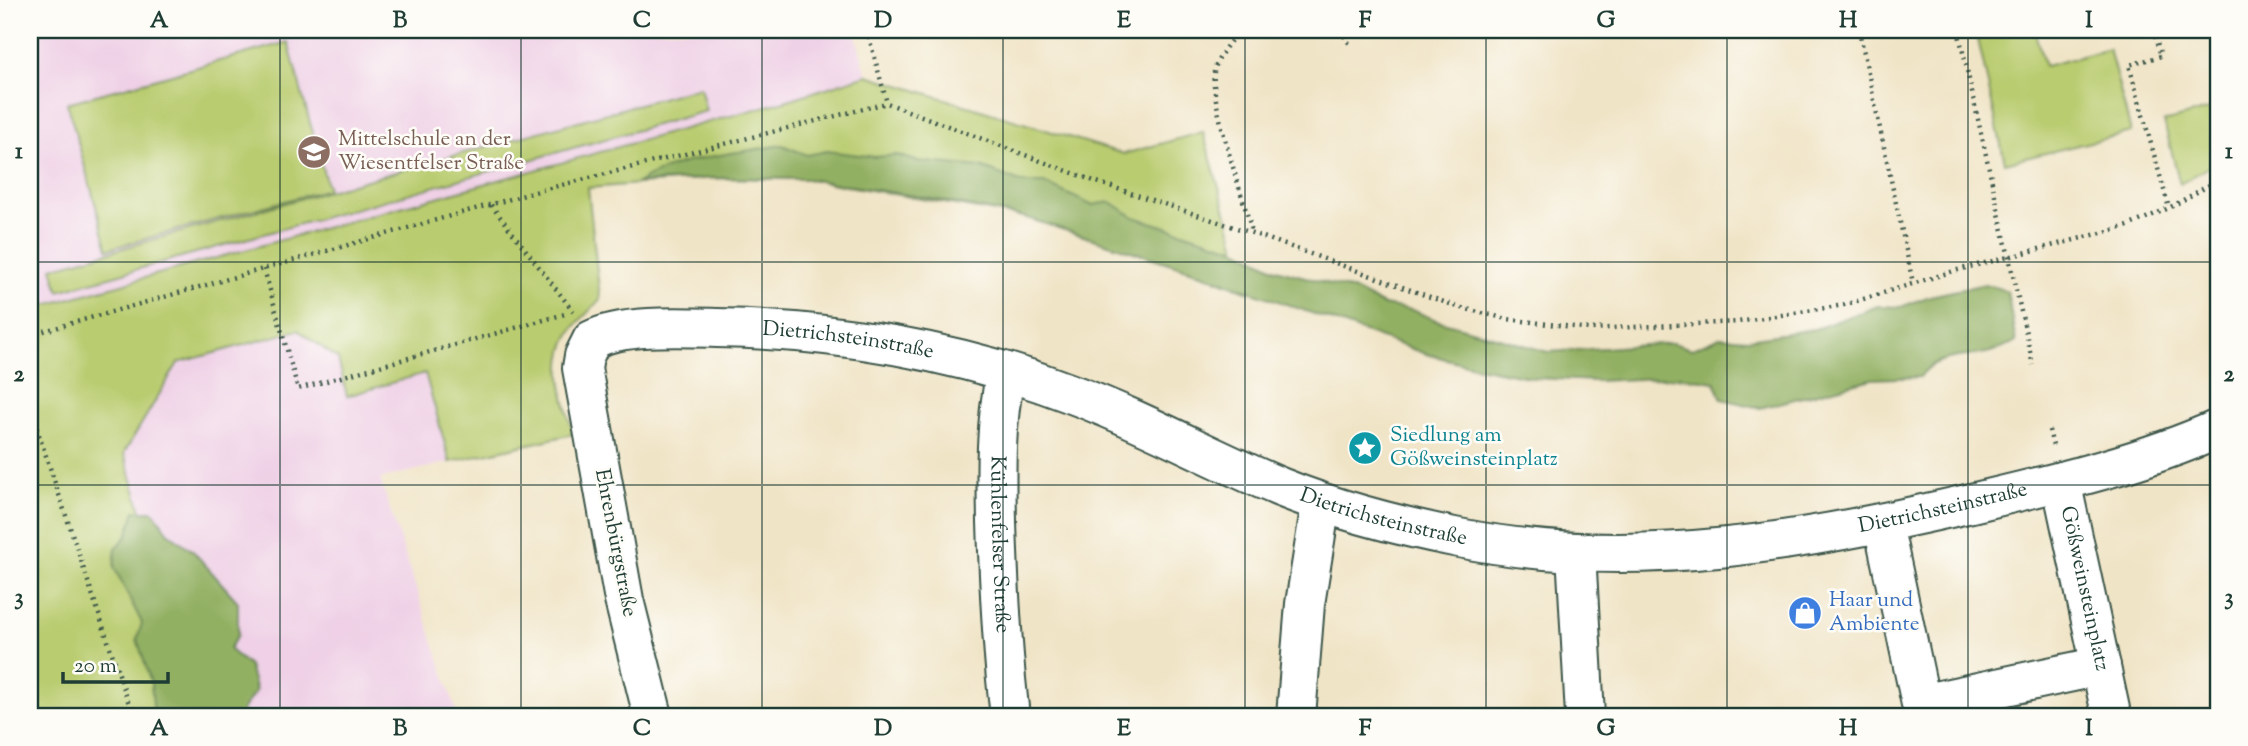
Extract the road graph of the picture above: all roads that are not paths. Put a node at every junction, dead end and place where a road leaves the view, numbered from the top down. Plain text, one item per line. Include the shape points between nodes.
1 (585, 339) joint
2 (1006, 372) junction
3 (2218, 429) edge
4 (2057, 463) junction
5 (1321, 503) junction
6 (1883, 524) junction
7 (1576, 552) junction
8 (2101, 666) junction
9 (2110, 709) dead end
10 (653, 716) edge
11 (1010, 716) edge
12 (1296, 716) edge
13 (1585, 716) edge

1 - 2 street, Dietrichsteinstraße via 670,328 778,331 898,345
1 - 10 street, Ehrenbürgstraße via 624,600
2 - 5 street, Dietrichsteinstraße via 1073,394
2 - 11 street, Kühlenfelser Straße via 999,403 996,493 999,631
3 - 4 street, Dietrichsteinstraße via 2177,447
4 - 6 street, Dietrichsteinstraße
4 - 8 street, Gößweinsteinplatz
5 - 7 street, Dietrichsteinstraße via 1458,538
5 - 12 street via 1305,604
6 - 7 street, Dietrichsteinstraße via 1710,551
6 - 8 street, Gößweinsteinplatz via 1921,704
7 - 13 street
8 - 9 street

